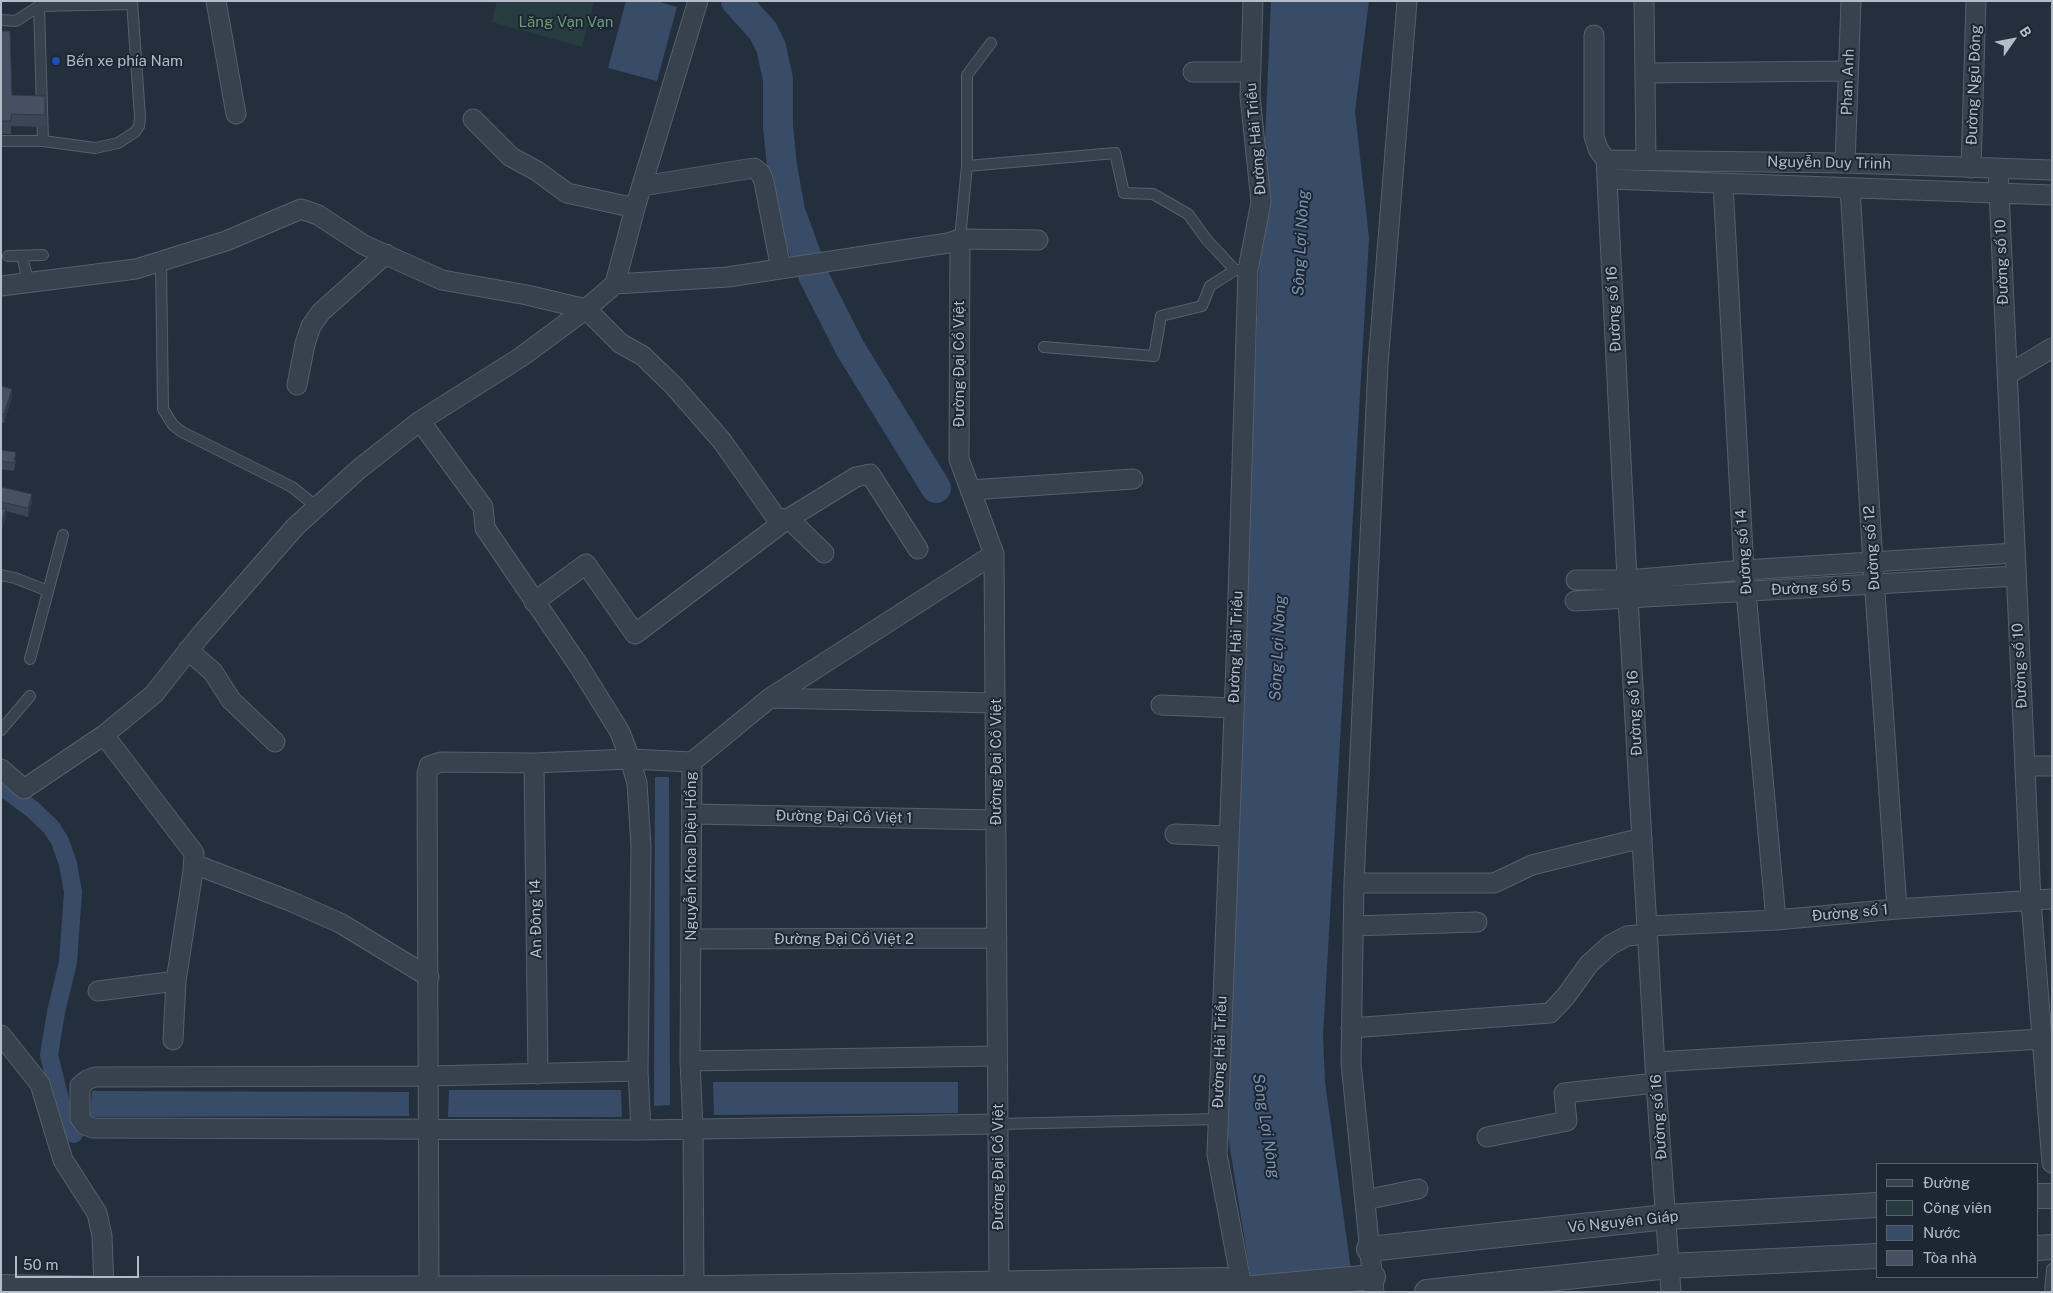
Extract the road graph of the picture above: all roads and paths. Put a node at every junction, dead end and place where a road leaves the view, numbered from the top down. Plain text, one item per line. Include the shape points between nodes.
1 (216, 1) edge
2 (698, 1) edge
3 (1253, 1) edge
4 (1407, 1) edge
5 (1644, 1) edge
6 (1851, 1) edge
7 (1976, 1) edge
8 (132, 2) edge
9 (39, 6) junction
10 (1, 20) edge
11 (1594, 35) dead end
12 (991, 43) dead end
13 (1848, 71) junction
14 (1192, 72) dead end
15 (1251, 72) junction
16 (1645, 73) junction
17 (236, 114) dead end
18 (473, 119) dead end
19 (1, 141) edge
20 (43, 141) junction
21 (1606, 160) junction
22 (1646, 160) junction
23 (1845, 163) junction
24 (967, 166) junction
25 (1971, 168) junction
26 (1998, 169) junction
27 (2052, 170) edge
28 (1607, 179) junction
29 (1723, 184) junction
30 (642, 186) junction
31 (1850, 188) junction
32 (2000, 193) junction
33 (2052, 195) edge
34 (635, 208) junction
35 (960, 239) junction
36 (1038, 240) dead end
37 (386, 254) junction
38 (43, 255) dead end
39 (8, 256) dead end
40 (22, 256) junction
41 (161, 261) junction
42 (787, 268) junction
43 (1242, 270) junction
44 (28, 281) junction
45 (615, 284) junction
46 (1, 286) edge
47 (586, 309) junction
48 (1044, 348) dead end
49 (2052, 348) edge
50 (2007, 375) junction
51 (297, 385) dead end
52 (420, 421) junction
53 (1133, 479) dead end
54 (970, 490) junction
55 (317, 507) junction
56 (786, 520) junction
57 (63, 535) dead end
58 (918, 549) dead end
59 (824, 553) dead end
60 (994, 554) junction
61 (2015, 554) junction
62 (1873, 563) junction
63 (1744, 570) junction
64 (1, 575) edge
65 (2016, 576) junction
66 (1576, 580) dead end
67 (1628, 580) junction
68 (1874, 584) junction
69 (1746, 591) junction
70 (48, 592) junction
71 (1628, 599) junction
72 (1575, 601) dead end
73 (534, 602) junction
74 (188, 650) junction
75 (30, 659) dead end
76 (30, 696) dead end
77 (770, 698) junction
78 (995, 703) junction
79 (1161, 705) dead end
80 (1234, 708) junction
81 (1, 730) edge
82 (104, 735) junction
83 (276, 742) dead end
84 (630, 759) junction
85 (692, 762) junction
86 (534, 763) junction
87 (2025, 766) junction
88 (2052, 766) edge
89 (1, 769) edge
90 (692, 814) junction
91 (996, 820) junction
92 (1175, 834) dead end
93 (1228, 836) junction
94 (1642, 838) junction
95 (194, 864) junction
96 (1354, 883) junction
97 (2052, 899) edge
98 (2031, 901) junction
99 (1897, 909) junction
100 (1776, 920) junction
101 (1477, 922) dead end
102 (1354, 926) junction
103 (1648, 930) junction
104 (996, 938) junction
105 (691, 939) junction
106 (429, 977) junction
107 (176, 981) junction
108 (98, 991) dead end
109 (1351, 1028) junction
110 (1, 1035) edge
111 (2042, 1039) junction
112 (173, 1040) dead end
113 (997, 1056) junction
114 (690, 1061) junction
115 (1656, 1062) junction
116 (638, 1071) junction
117 (538, 1074) junction
118 (429, 1076) junction
119 (1656, 1083) junction
120 (1218, 1119) junction
121 (998, 1124) junction
122 (429, 1129) junction
123 (693, 1129) junction
124 (641, 1130) junction
125 (1487, 1137) dead end
126 (2052, 1163) edge
127 (1418, 1189) dead end
128 (2038, 1196) edge
129 (2052, 1196) edge
130 (1364, 1200) junction
131 (1876, 1205) edge
132 (1666, 1217) junction
133 (2052, 1247) edge
134 (2038, 1248) edge
135 (1370, 1249) junction
136 (1876, 1256) edge
137 (1669, 1266) junction
138 (2052, 1269) edge
139 (1367, 1282) edge
140 (1, 1287) edge
141 (999, 1288) edge
142 (104, 1289) junction
143 (693, 1289) edge
144 (79, 1290) edge
145 (429, 1290) edge
146 (453, 1290) edge
147 (1241, 1290) edge
148 (1427, 1292) edge
149 (1671, 1292) edge
150 (2050, 1292) edge

1 - 17 street
2 - 30 street
3 - 15 street, Đường Hải Triều
4 - 96 street via 1378,364
5 - 16 street
6 - 13 street, Phan Anh
7 - 25 street, Đường Ngũ Đông
8 - 9 lane
8 - 20 lane via 139,126 129,137 95,148
9 - 10 lane via 16,21
9 - 20 lane
11 - 21 street via 1594,136
12 - 24 lane via 967,75
13 - 16 street
13 - 23 street, Phan Anh
14 - 15 street
15 - 43 street, Đường Hải Triều via 1250,96 1261,202
16 - 22 street
18 - 34 street via 511,157 567,193
19 - 20 lane
21 - 22 street, Nguyễn Duy Trinh
21 - 28 street, Đường số 16
22 - 23 street, Nguyễn Duy Trinh
23 - 25 street, Nguyễn Duy Trinh
24 - 35 lane
24 - 43 lane via 1114,153 1124,193 1153,194 1188,214 1207,240
25 - 26 street, Nguyễn Duy Trinh
26 - 27 street, Nguyễn Duy Trinh
26 - 32 street, Đường số 10
28 - 29 street, Nguyễn Duy Trinh
28 - 67 street, Đường số 16
29 - 31 street, Nguyễn Duy Trinh
29 - 63 street, Đường số 14
30 - 34 street
30 - 42 street via 754,168 762,174
31 - 32 street, Nguyễn Duy Trinh
31 - 62 street, Đường số 12
32 - 33 street, Nguyễn Duy Trinh
32 - 50 street, Đường số 10
34 - 45 street
35 - 36 street
35 - 42 street
35 - 54 street, Đường Đại Cồ Việt via 959,460
37 - 41 street via 364,245 318,215 301,208 226,241
37 - 47 street via 442,280
37 - 51 street via 321,312 311,326
38 - 40 lane
39 - 40 lane
40 - 44 lane
41 - 44 street via 136,269
41 - 55 lane via 163,409 173,425 292,487
42 - 45 street via 728,277
43 - 48 lane via 1210,286 1202,306 1161,316 1154,356
43 - 80 street, Đường Hải Triều
44 - 46 street
45 - 47 street
47 - 52 street via 522,357
47 - 56 street via 620,343 643,356 674,386 722,441 775,516
49 - 50 street
50 - 61 street, Đường số 10
52 - 55 street
52 - 73 street via 484,507 485,528
53 - 54 street
54 - 60 street, Đường Đại Cồ Việt
55 - 74 street via 294,526
56 - 58 street via 856,477 870,474
56 - 59 street
56 - 73 street via 635,634 586,564
57 - 70 lane
60 - 77 street, Nguyễn Khoa Diệu Hồng
60 - 78 street, Đường Đại Cồ Việt
61 - 62 street, Đường số 5
61 - 65 street, Đường số 10
62 - 63 street, Đường số 5
62 - 68 street, Đường số 12
63 - 67 street, Đường số 5
63 - 69 street, Đường số 14
64 - 70 lane
65 - 68 street, Đường số 5
65 - 87 street, Đường số 10
66 - 67 street, Đường số 5
67 - 71 street, Đường số 16
68 - 69 street, Đường số 5
68 - 99 street, Đường số 12
69 - 71 street, Đường số 5
69 - 100 street, Đường số 14
70 - 75 lane
71 - 72 street, Đường số 5
71 - 94 street, Đường số 16
73 - 84 street via 620,732
74 - 82 street via 154,694
74 - 83 street via 213,672 231,700
76 - 81 lane
77 - 78 street
77 - 85 street, Nguyễn Khoa Diệu Hồng
78 - 91 street, Đường Đại Cồ Việt
79 - 80 street
80 - 93 street, Đường Hải Triều
82 - 89 street via 24,788
82 - 95 street via 194,853
84 - 85 street
84 - 86 street
84 - 116 street via 638,783 641,846
85 - 90 street, Nguyễn Khoa Diệu Hồng
86 - 106 street via 440,762 429,766
86 - 117 street, An Đông 14
87 - 88 street
87 - 98 street, Đường số 10
90 - 91 street, Đường Đại Cồ Việt 1
90 - 105 street, Nguyễn Khoa Diệu Hồng
91 - 104 street, Đường Đại Cồ Việt
92 - 93 street
93 - 120 street, Đường Hải Triều
94 - 96 street via 1532,864 1494,882
94 - 103 street, Đường số 16
95 - 106 street via 340,923
95 - 107 street
96 - 102 street
97 - 98 street, Đường số 1
98 - 99 street, Đường số 1
98 - 111 street, Đường số 10
99 - 100 street, Đường số 1
100 - 103 street, Đường số 1
101 - 102 street
102 - 109 street
103 - 109 street, Đường số 1 via 1610,945 1589,964 1550,1013
103 - 115 street, Đường số 16
104 - 105 street, Đường Đại Cồ Việt 2
104 - 113 street, Đường Đại Cồ Việt
105 - 114 street, Nguyễn Khoa Diệu Hồng
106 - 118 street
107 - 108 street
107 - 112 street
109 - 130 street via 1351,1063
110 - 142 street via 40,1084 63,1160 97,1213 102,1236
111 - 115 street
111 - 126 street, Đường số 10
113 - 114 street
113 - 121 street, Đường Đại Cồ Việt
114 - 123 street, Nguyễn Khoa Diệu Hồng
115 - 119 street, Đường số 16
116 - 117 street
116 - 124 street
117 - 118 street
118 - 122 street
118 - 122 street via 95,1077 80,1086 80,1118 93,1128
119 - 125 street via 1564,1093 1567,1121
119 - 132 street, Đường số 16
120 - 121 lane
120 - 147 street, Đường Hải Triều via 1217,1154
121 - 123 street
121 - 141 street, Đường Đại Cồ Việt
122 - 124 street
122 - 145 street
123 - 124 street
123 - 143 street, Nguyễn Khoa Diệu Hồng
127 - 130 street
128 - 129 street
130 - 135 street
131 - 132 street, Võ Nguyên Giáp
132 - 135 street, Võ Nguyên Giáp
132 - 137 street, Đường số 16
133 - 134 street
135 - 139 street
136 - 137 street
137 - 148 street
137 - 149 street, Đường số 16
138 - 150 lane
139 - 147 street
140 - 144 street
141 - 143 street
141 - 147 street via 1224,1280
142 - 144 street
142 - 145 street
143 - 146 street
145 - 146 street

